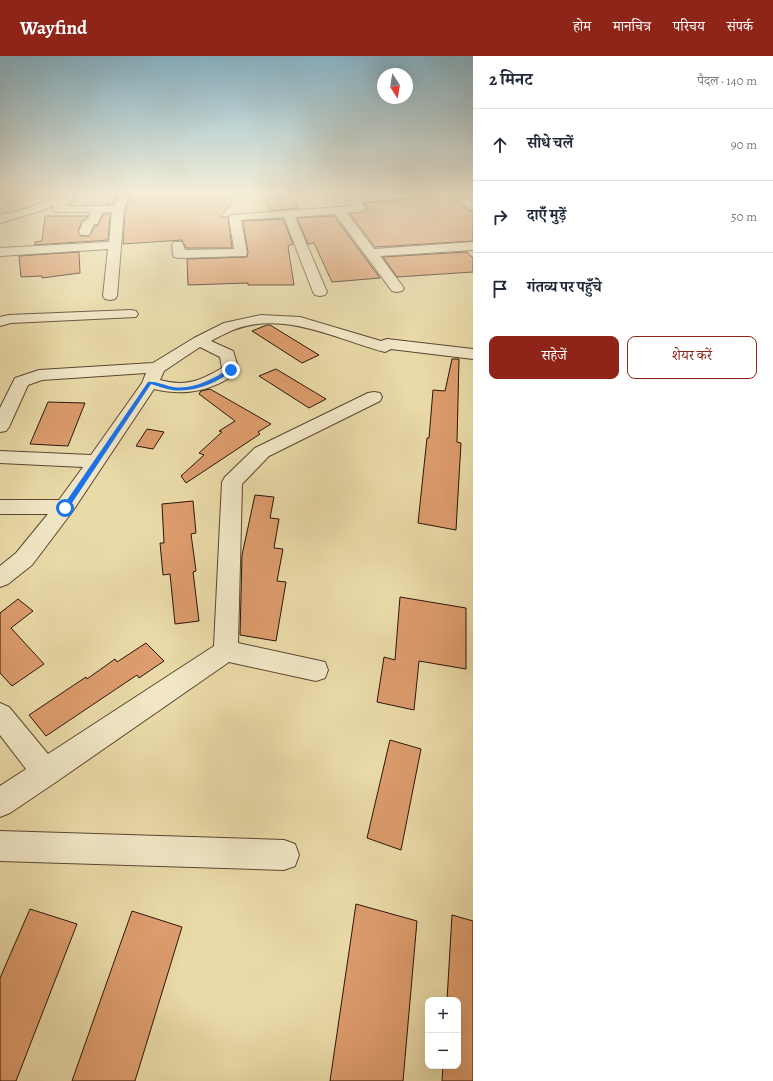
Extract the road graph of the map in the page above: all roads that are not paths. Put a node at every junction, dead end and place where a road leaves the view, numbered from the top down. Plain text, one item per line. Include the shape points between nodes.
1 (115, 240) edge
2 (239, 240) edge
3 (299, 240) edge
4 (360, 240) edge
5 (114, 245) junction
6 (178, 245) dead end
7 (473, 246) edge
8 (0, 252) edge
9 (370, 253) junction
10 (397, 288) dead end
11 (320, 292) dead end
12 (110, 296) dead end
13 (131, 314) dead end
14 (0, 322) edge
15 (199, 341) junction
16 (473, 354) edge
17 (154, 376) junction
18 (374, 398) dead end
19 (0, 428) edge
20 (0, 457) edge
21 (97, 461) junction
22 (0, 507) edge
23 (65, 508) junction
24 (0, 578) edge
25 (226, 651) junction
26 (316, 670) dead end
27 (0, 715) edge
28 (46, 773) junction
29 (0, 803) edge
30 (0, 846) edge
31 (284, 855) dead end

1 - 5 street
2 - 6 street via 241,253 179,254
3 - 11 street
4 - 9 street
5 - 8 street
5 - 12 street
7 - 9 street
9 - 10 street
13 - 14 street via 9,319
15 - 16 street via 228,326 261,319 283,319 386,345
15 - 17 street
15 - 17 street via 227,354 231,370 212,381 190,388 173,389
17 - 19 street via 39,375 21,382
17 - 21 street
18 - 25 street via 262,452 232,482
20 - 21 street
21 - 23 street
22 - 23 street
23 - 24 street via 24,560
25 - 26 street
25 - 28 street
27 - 28 street
28 - 29 street
30 - 31 street

